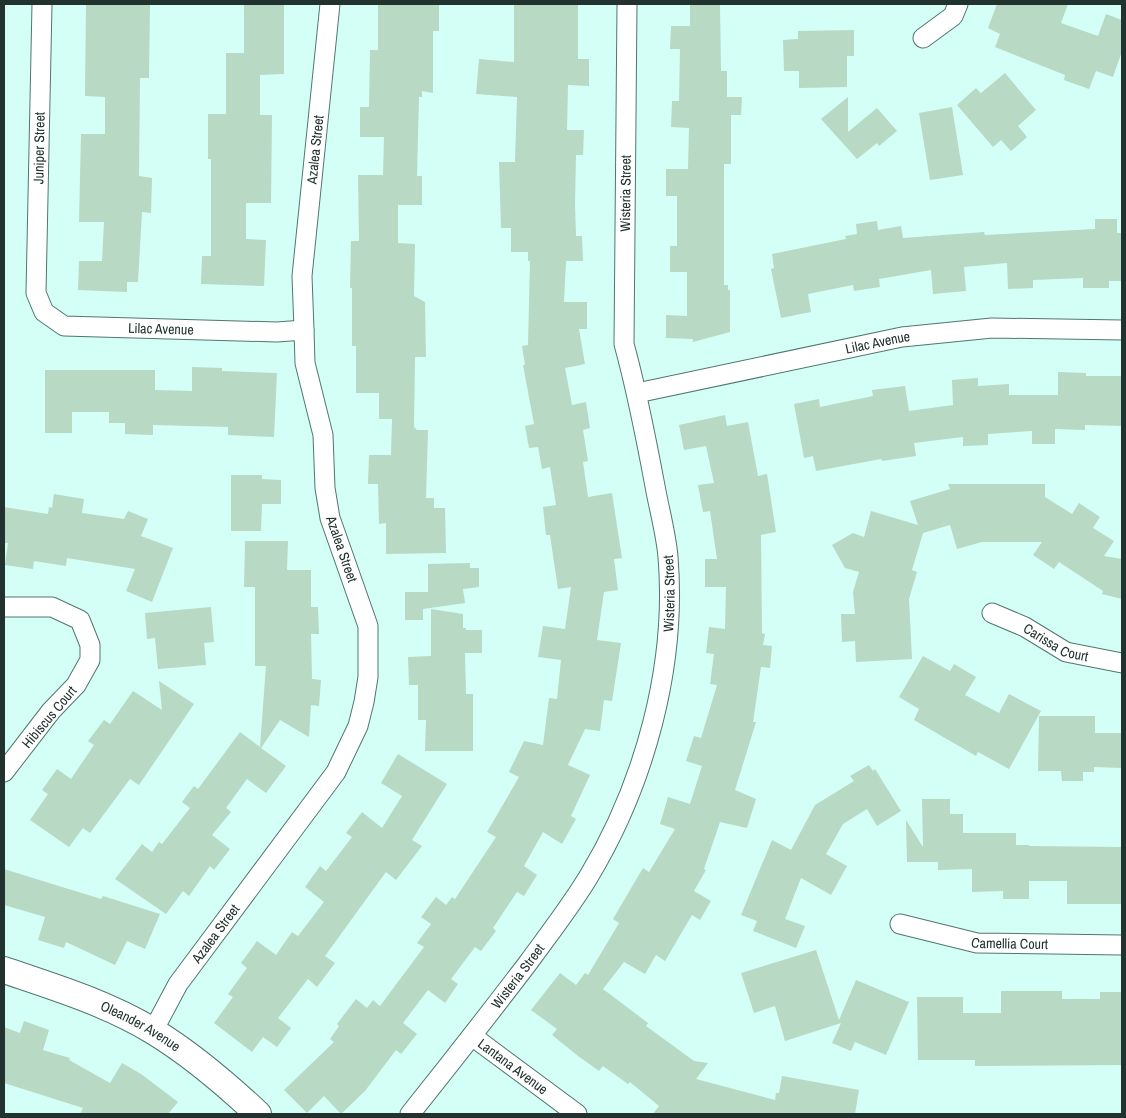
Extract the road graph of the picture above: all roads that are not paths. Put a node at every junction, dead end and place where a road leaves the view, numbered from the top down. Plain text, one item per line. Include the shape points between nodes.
1 (42, 4) edge
2 (330, 4) edge
3 (628, 4) edge
4 (958, 4) edge
5 (923, 38) dead end
6 (36, 293) joint
7 (304, 330) junction
8 (1122, 330) edge
9 (637, 393) junction
10 (4, 607) edge
11 (992, 613) dead end
12 (1122, 663) edge
13 (4, 772) edge
14 (900, 924) dead end
15 (1122, 945) edge
16 (4, 970) edge
17 (153, 1031) junction
18 (472, 1036) junction
19 (258, 1114) edge
20 (410, 1114) edge
21 (577, 1114) edge

1 - 6 street, Juniper Street
2 - 7 street, Azalea Street via 302,276
3 - 9 street, Wisteria Street via 624,344
4 - 5 street via 953,16
6 - 7 street, Lilac Avenue via 44,312 64,326
7 - 17 street, Azalea Street via 305,362 323,436 330,518 368,626 368,677 364,702 358,726 336,772 178,984
8 - 9 street, Lilac Avenue via 992,328 902,337
9 - 18 street, Wisteria Street via 668,556 669,602 665,647 659,692 648,736 624,808 590,875
10 - 13 street, Hibiscus Court via 52,607 80,620 90,644 90,660 76,685 51,711
11 - 12 street, Carissa Court via 1025,627 1066,652
14 - 15 street, Camellia Court via 977,943
16 - 17 street, Oleander Avenue via 116,1012
17 - 19 street, Oleander Avenue via 223,1081
18 - 20 street, Wisteria Street
18 - 21 street, Lantana Avenue

